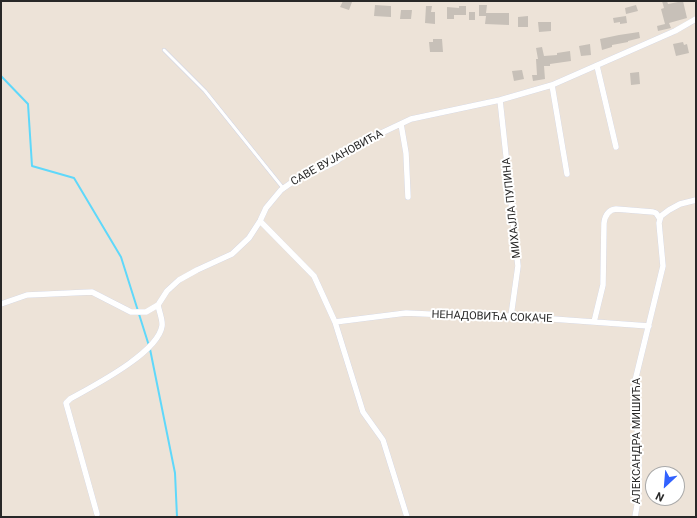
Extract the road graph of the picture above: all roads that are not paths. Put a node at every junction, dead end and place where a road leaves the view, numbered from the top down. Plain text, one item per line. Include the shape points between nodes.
1 (696, 19) edge
2 (164, 50) dead end
3 (597, 66) junction
4 (552, 85) junction
5 (500, 100) junction
6 (401, 124) junction
7 (616, 147) dead end
8 (567, 174) dead end
9 (283, 188) junction
10 (408, 197) dead end
11 (696, 200) edge
12 (660, 219) junction
13 (260, 221) junction
14 (1, 304) edge
15 (158, 305) junction
16 (511, 316) junction
17 (335, 322) junction
18 (594, 322) junction
19 (649, 326) junction
20 (97, 514) dead end
21 (407, 517) edge
22 (635, 517) edge

1 - 3 street, САВЕ ВУЈАНОВИЋА
2 - 9 lane via 205,91
3 - 4 street, САВЕ ВУЈАНОВИЋА
3 - 7 street
4 - 5 street, САВЕ ВУЈАНОВИЋА
4 - 8 street
5 - 6 street, САВЕ ВУЈАНОВИЋА via 411,119
5 - 16 street, МИХАЈЛА ПУПИНА via 518,266
6 - 9 street, САВЕ ВУЈАНОВИЋА via 356,145 337,161 302,176
6 - 10 street via 406,153
9 - 13 street, САВЕ ВУЈАНОВИЋА via 266,208
11 - 12 street via 669,210
12 - 18 street via 653,212 616,209 607,213 604,223 603,285
12 - 19 street, АЛЕКСАНДРА МИШИЋА via 663,266
13 - 15 street, САВЕ ВУЈАНОВИЋА via 249,238 232,254 179,280 167,291
13 - 17 street via 314,276
14 - 15 street, САВЕ ВУЈАНОВИЋА via 27,295 92,292 131,312 146,312
15 - 20 street via 162,325 153,344 111,375 66,403
16 - 17 street, НЕНАДОВИЋА СОКАЧЕ via 406,313
16 - 18 street, НЕНАДОВИЋА СОКАЧЕ
17 - 21 street via 363,412 384,440
18 - 19 street, НЕНАДОВИЋА СОКАЧЕ
19 - 22 street, АЛЕКСАНДРА МИШИЋА via 635,381 639,466

